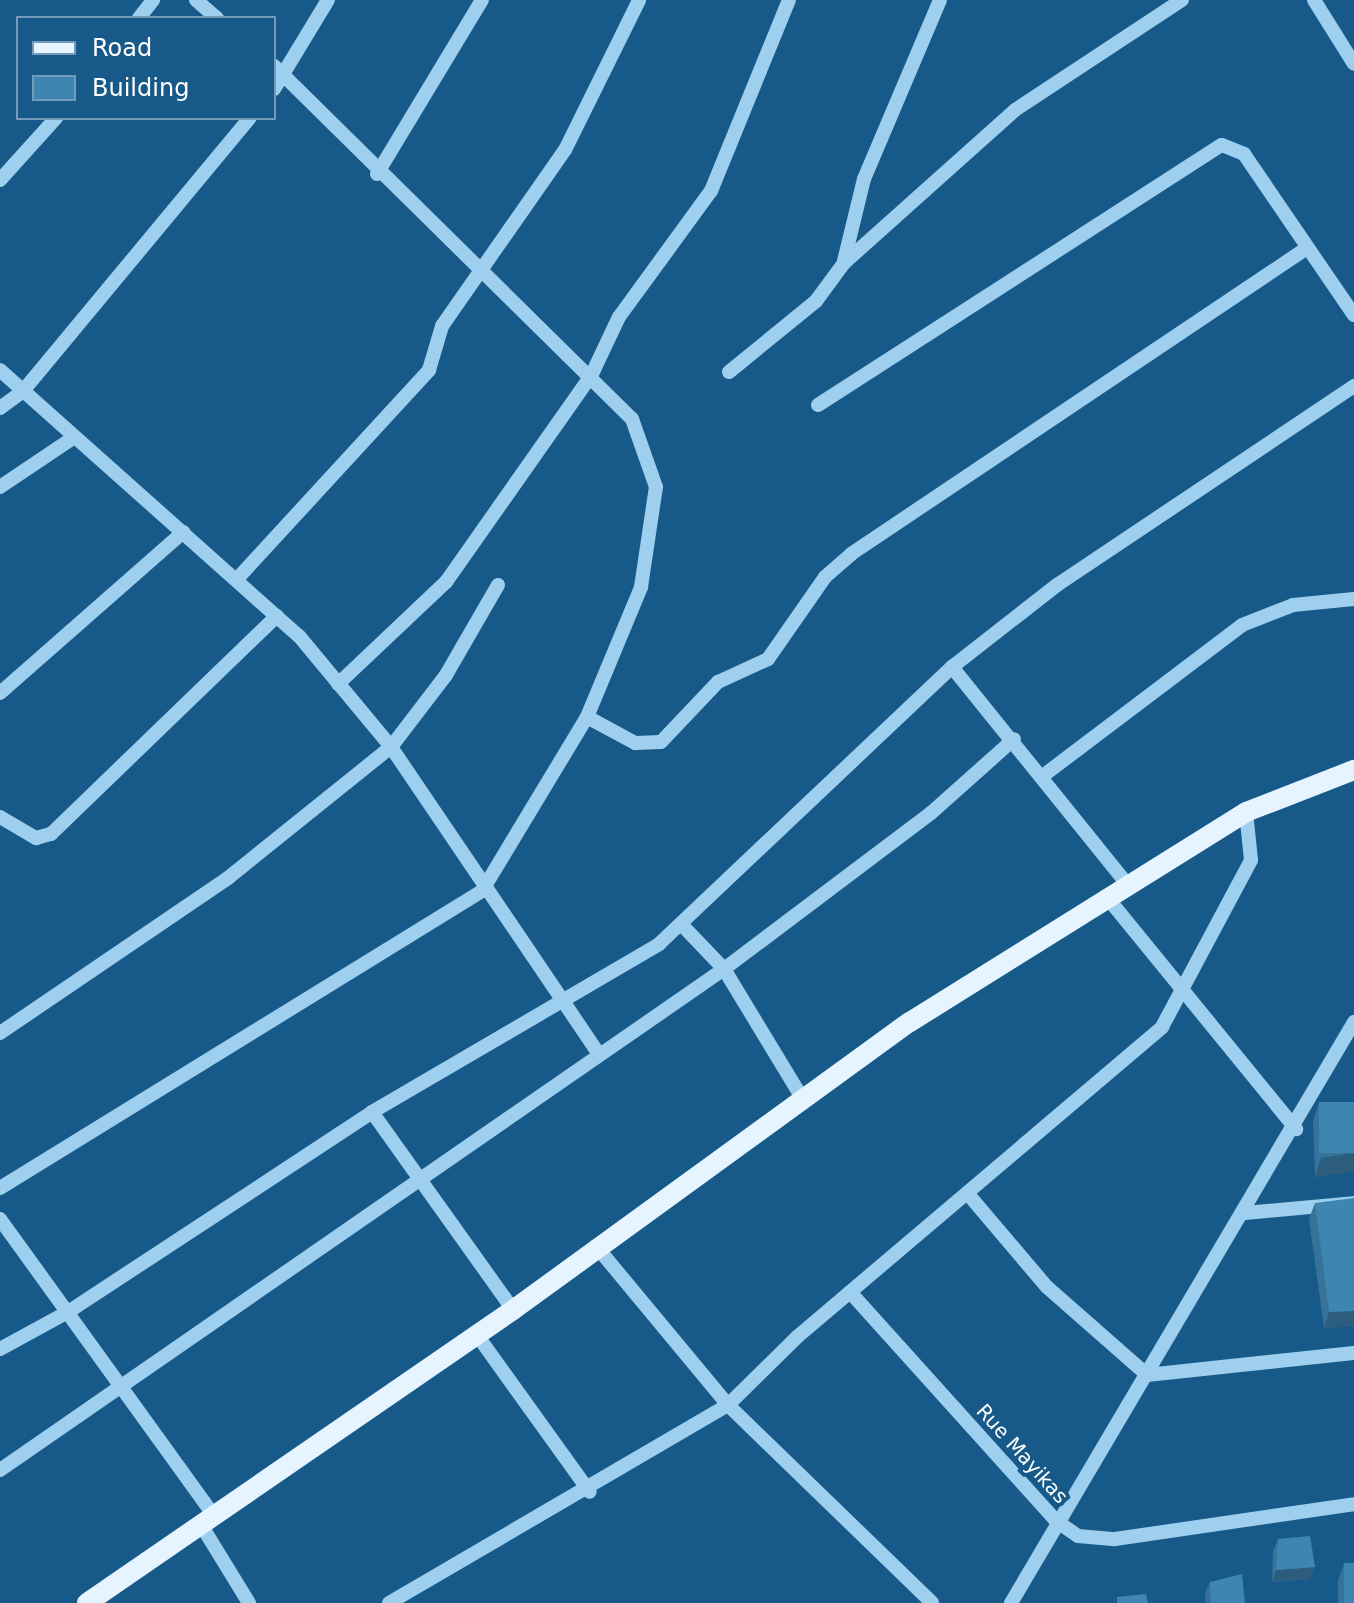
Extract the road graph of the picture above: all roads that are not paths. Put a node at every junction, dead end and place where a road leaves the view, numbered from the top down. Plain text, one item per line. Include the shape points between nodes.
1 (153, 0) edge
2 (196, 0) edge
3 (328, 0) edge
4 (482, 0) edge
5 (639, 0) edge
6 (789, 0) edge
7 (940, 0) edge
8 (1182, 0) edge
9 (1314, 0) edge
10 (141, 16) edge
11 (215, 16) edge
12 (1354, 64) edge
13 (280, 71) edge
14 (54, 120) edge
15 (248, 120) edge
16 (377, 174) junction
17 (0, 180) edge
18 (1307, 248) junction
19 (844, 263) junction
20 (481, 273) junction
21 (1354, 315) edge
22 (0, 370) edge
23 (729, 372) dead end
24 (592, 374) junction
25 (1354, 386) edge
26 (23, 391) junction
27 (818, 405) dead end
28 (0, 408) edge
29 (73, 438) junction
30 (0, 487) edge
31 (183, 532) junction
32 (237, 579) junction
33 (498, 585) dead end
34 (1354, 599) edge
35 (277, 616) junction
36 (952, 667) junction
37 (338, 684) junction
38 (0, 693) edge
39 (587, 717) junction
40 (1014, 739) junction
41 (391, 747) junction
42 (1354, 770) edge
43 (1044, 775) junction
44 (1246, 812) junction
45 (0, 817) edge
46 (1126, 883) junction
47 (482, 891) junction
48 (1106, 896) junction
49 (682, 925) junction
50 (724, 969) junction
51 (1185, 992) junction
52 (560, 1001) junction
53 (1354, 1022) edge
54 (0, 1033) edge
55 (1347, 1051) edge
56 (598, 1053) junction
57 (802, 1098) junction
58 (372, 1112) junction
59 (1296, 1129) junction
60 (415, 1176) junction
61 (0, 1188) edge
62 (968, 1194) junction
63 (1354, 1203) edge
64 (1245, 1213) junction
65 (0, 1219) edge
66 (596, 1246) junction
67 (850, 1292) junction
68 (513, 1310) junction
69 (68, 1312) junction
70 (477, 1335) junction
71 (0, 1349) edge
72 (1354, 1353) edge
73 (1147, 1375) junction
74 (119, 1386) junction
75 (728, 1405) junction
76 (0, 1470) edge
77 (590, 1492) junction
78 (1354, 1504) edge
79 (207, 1518) junction
80 (1055, 1520) junction
81 (87, 1603) edge
82 (249, 1603) edge
83 (389, 1603) edge
84 (932, 1603) edge
85 (1011, 1603) edge

1 - 10 street
2 - 11 street
3 - 13 street
4 - 16 street
5 - 20 street via 565,150
6 - 24 street via 711,191 619,317
7 - 19 street via 864,179
8 - 19 street via 1015,110
9 - 12 street
13 - 16 street
14 - 17 street
15 - 26 street
16 - 20 street
18 - 21 street
18 - 27 street via 1244,154 1222,145
18 - 39 street via 851,554 825,577 768,659 718,682 661,742 635,743
19 - 23 street via 816,301
20 - 24 street
20 - 32 street via 442,326 429,370
22 - 26 street
24 - 37 street via 446,582
24 - 39 street via 647,446 656,514 641,587
25 - 36 street via 1057,585
26 - 28 street
26 - 29 street
29 - 30 street
29 - 31 street
31 - 32 street
31 - 38 street
32 - 35 street
33 - 41 street via 446,675
34 - 43 street via 1293,605 1242,625
35 - 37 street
35 - 45 street via 51,834 36,838
36 - 40 street
36 - 49 street
37 - 41 street
39 - 47 street
40 - 43 street
40 - 50 street via 931,813
41 - 47 street
41 - 54 street via 228,878
42 - 44 main road
43 - 46 street
44 - 46 main road
44 - 51 street via 1251,860
46 - 48 main road
47 - 52 street
47 - 61 street
48 - 51 street
48 - 57 main road
49 - 50 street
49 - 52 street
50 - 56 street
50 - 57 street
51 - 59 street
51 - 62 street via 1162,1027
52 - 56 street
52 - 58 street
53 - 55 street
55 - 59 street
56 - 60 street
57 - 66 main road
58 - 60 street
58 - 69 street
59 - 64 street
60 - 68 street
60 - 74 street
62 - 67 street
62 - 73 street via 1047,1287
63 - 64 street
64 - 73 street
65 - 69 street
66 - 68 main road
66 - 75 street
67 - 75 street
67 - 80 street, Rue Mayikas
68 - 70 main road
69 - 71 street
69 - 74 street
70 - 77 street
70 - 79 main road
72 - 73 street
73 - 80 street
74 - 76 street
74 - 79 street
75 - 77 street
75 - 84 street
77 - 83 street
78 - 80 street, Rue Mayikas via 1095,1541
79 - 81 main road
79 - 82 street
80 - 85 street

